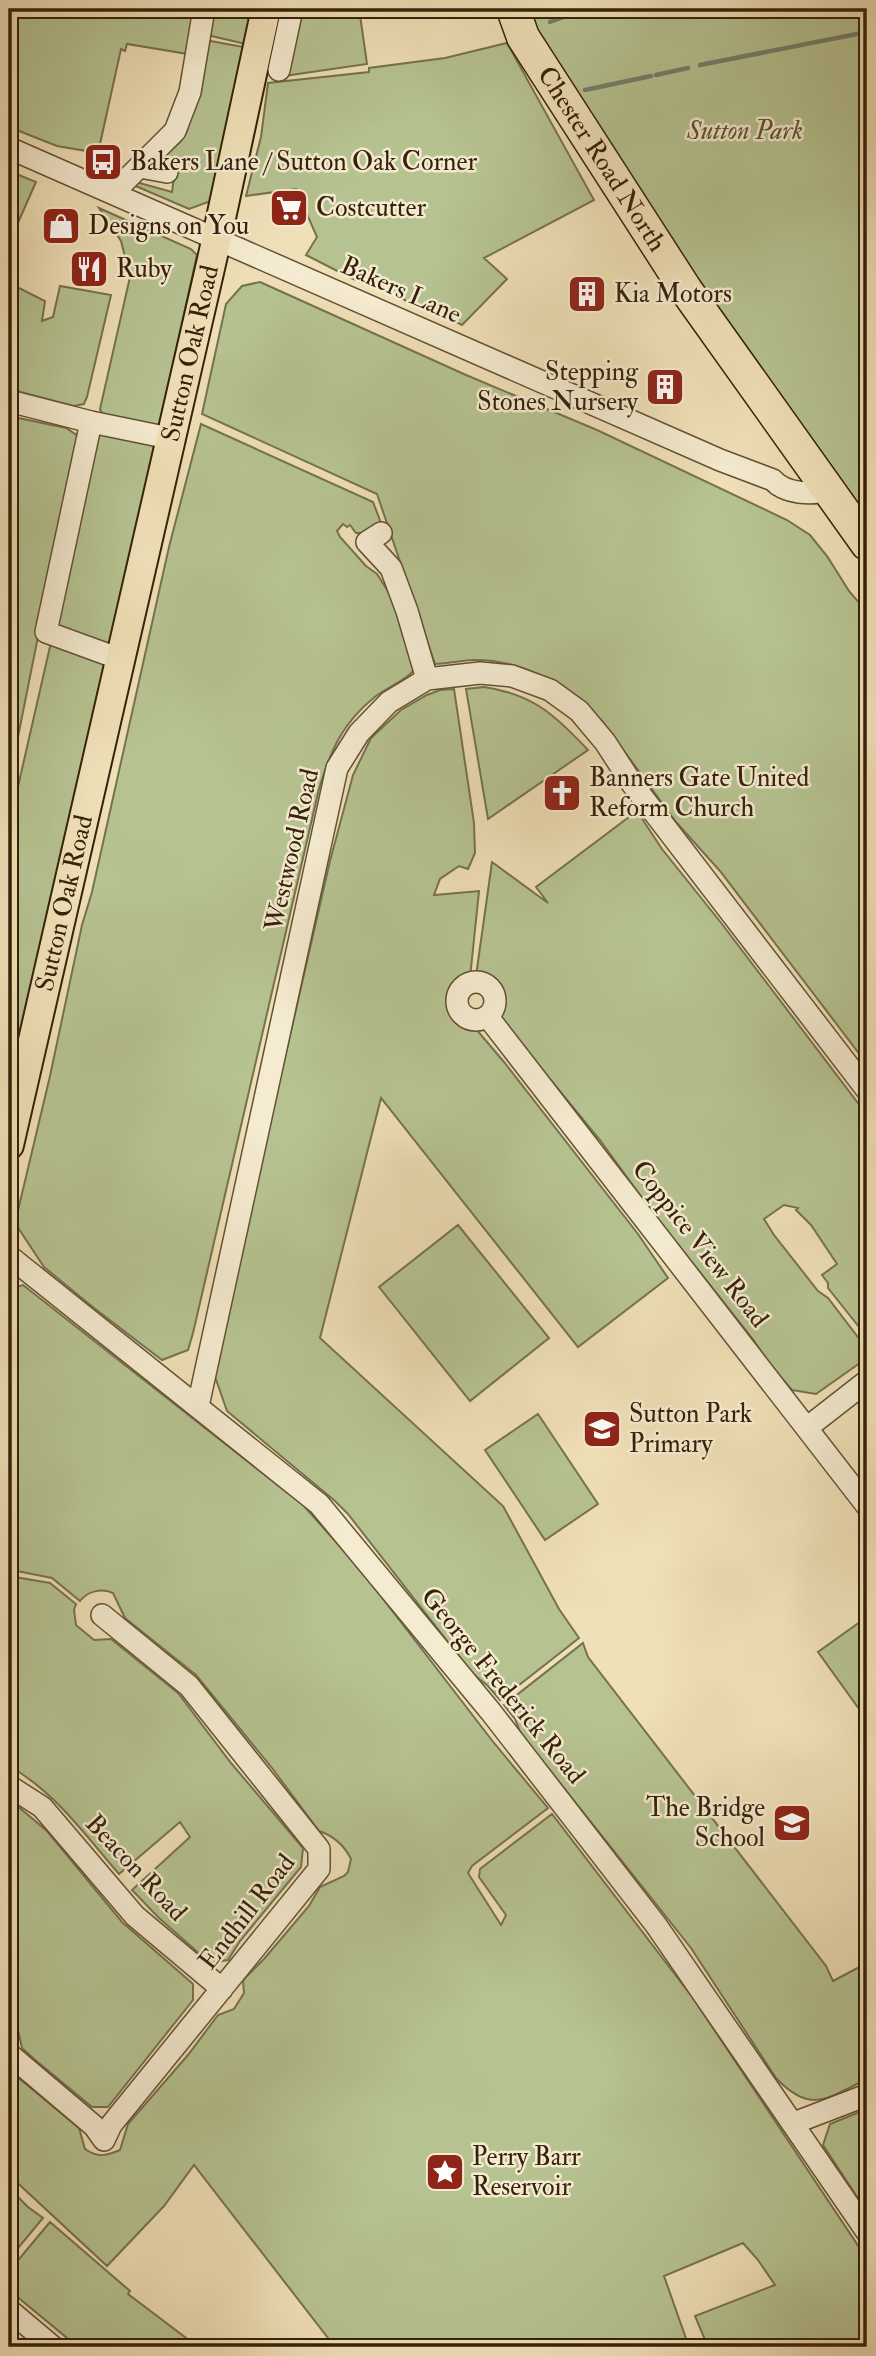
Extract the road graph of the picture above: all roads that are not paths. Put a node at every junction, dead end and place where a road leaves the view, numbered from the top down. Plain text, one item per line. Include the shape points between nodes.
1 (204, 9) edge
2 (266, 9) edge
3 (292, 9) edge
4 (513, 9) edge
5 (273, 57) junction
6 (9, 148) edge
7 (140, 167) junction
8 (167, 172) dead end
9 (113, 193) junction
10 (216, 239) junction
11 (9, 401) edge
12 (90, 422) junction
13 (169, 438) junction
14 (821, 481) junction
15 (368, 536) dead end
16 (867, 544) edge
17 (120, 659) junction
18 (427, 679) junction
19 (488, 1017) dead end
20 (867, 1090) edge
21 (9, 1145) edge
22 (9, 1256) edge
23 (867, 1381) edge
24 (198, 1406) junction
25 (807, 1427) junction
26 (867, 1506) edge
27 (102, 1615) dead end
28 (9, 1786) edge
29 (222, 1989) junction
30 (9, 2054) edge
31 (867, 2095) edge
32 (794, 2123) junction
33 (867, 2232) edge
34 (9, 2310) edge
35 (53, 2347) edge

1 - 7 street via 190,92 175,131
2 - 5 main road, Sutton Oak Road
3 - 5 street, Sutton Oak Road
4 - 14 highway, Chester Road North via 523,37 625,198
5 - 10 main road, Sutton Oak Road
6 - 9 street, Bakers Lane
7 - 8 street
7 - 9 street
9 - 10 street, Bakers Lane
10 - 13 main road, Sutton Oak Road
10 - 14 street, Bakers Lane via 777,485 813,494
11 - 12 street
12 - 13 street
12 - 17 street via 46,632
13 - 17 main road, Sutton Oak Road
14 - 16 highway, Chester Road North
15 - 18 street via 391,568
17 - 21 main road, Sutton Oak Road
18 - 20 street, Westwood Road via 480,673 512,676 550,690 579,711
18 - 24 street, Westwood Road via 389,702 359,733 337,768
19 - 25 street, Coppice View Road
22 - 24 street, George Frederick Road
23 - 25 street
24 - 32 street, George Frederick Road via 319,1504 336,1524 491,1712 656,1925
25 - 26 street, Coppice View Road
27 - 29 street, Endhill Road via 189,1686 320,1849 319,1869
28 - 29 street, Beacon Road via 42,1807 135,1916
29 - 30 street, Endhill Road via 103,2125
31 - 32 street
32 - 33 street, George Frederick Road
34 - 35 street

